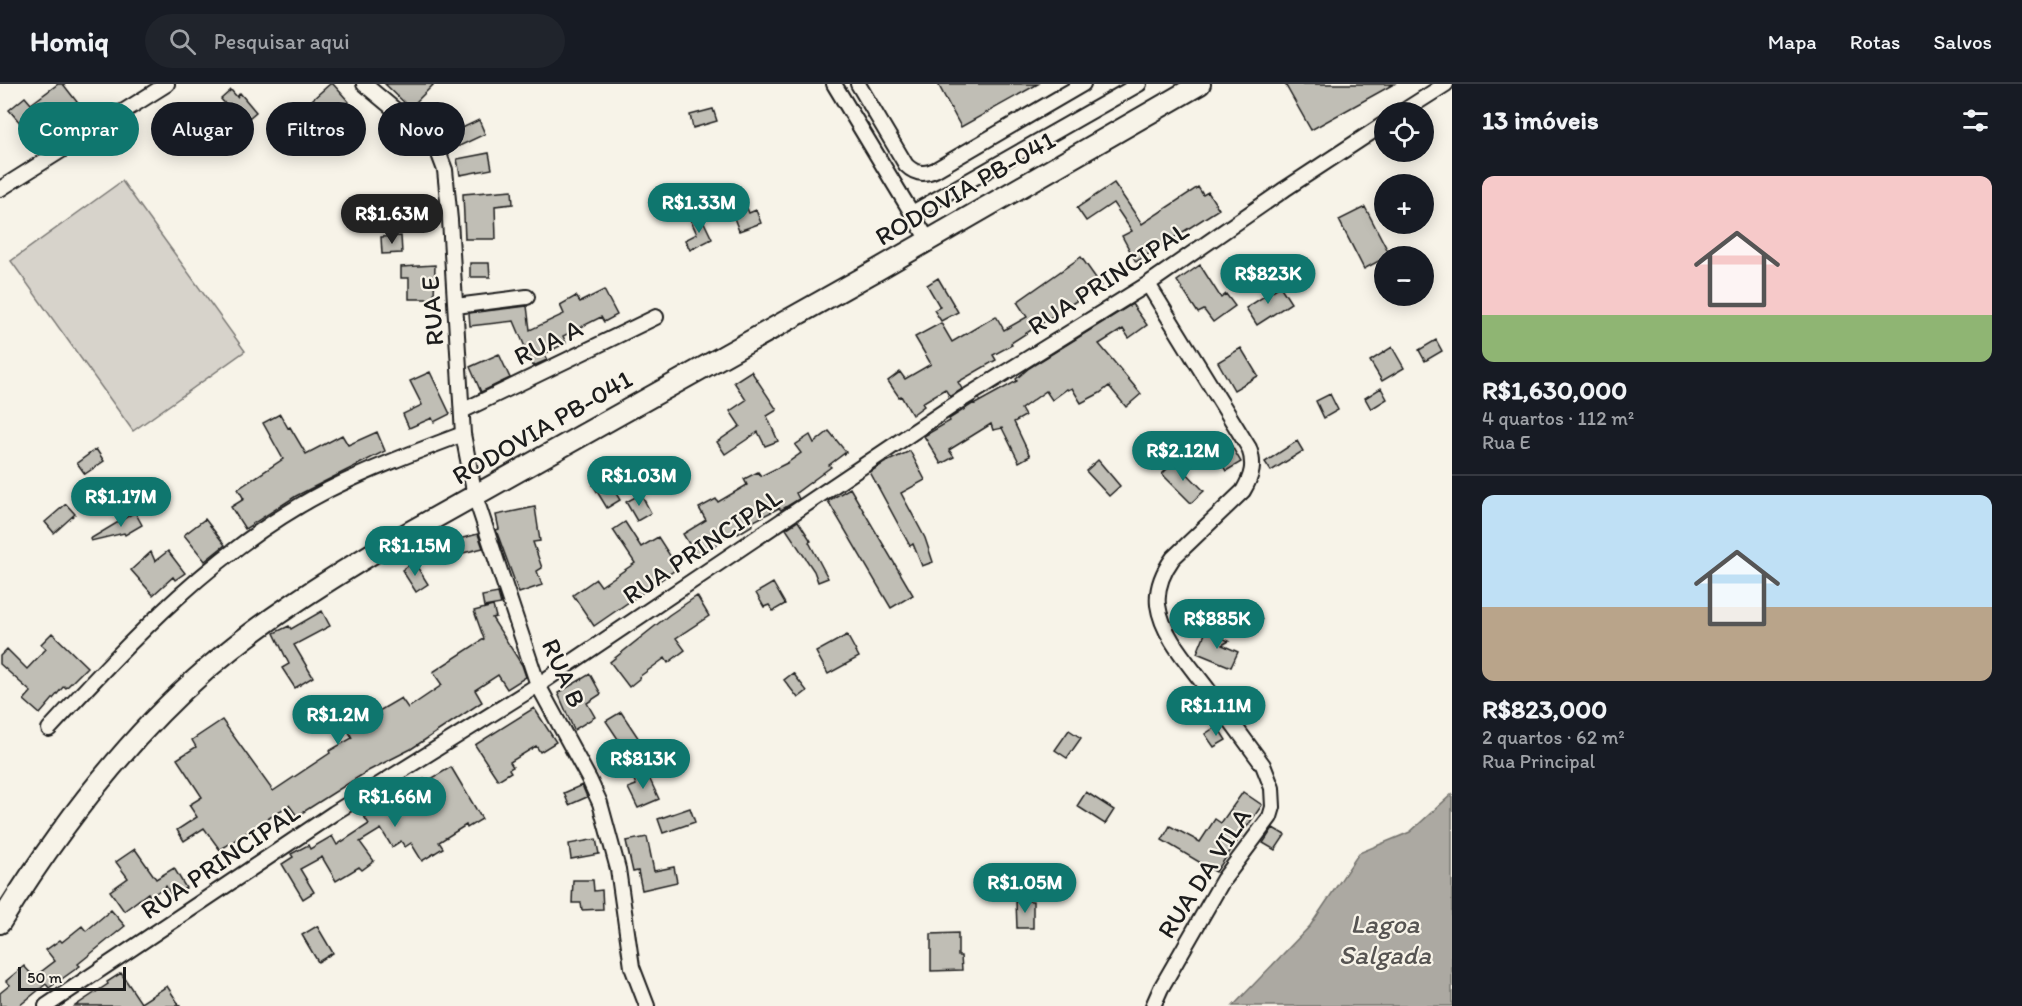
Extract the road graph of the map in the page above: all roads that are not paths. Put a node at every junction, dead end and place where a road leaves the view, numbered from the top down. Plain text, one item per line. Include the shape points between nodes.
1 (167, 84) edge
2 (364, 84) edge
3 (834, 84) edge
4 (1083, 84) edge
5 (1139, 84) edge
6 (1200, 84) edge
7 (1446, 84) edge
8 (863, 86) edge
9 (1431, 88) edge
10 (1414, 102) edge
11 (1374, 131) edge
12 (0, 189) edge
13 (912, 213) junction
14 (928, 240) junction
15 (1148, 284) junction
16 (527, 297) dead end
17 (456, 306) junction
18 (656, 317) dead end
19 (462, 411) junction
20 (463, 434) junction
21 (475, 496) junction
22 (538, 685) junction
23 (49, 729) dead end
24 (0, 924) edge
25 (46, 1006) edge
26 (647, 1006) edge
27 (1153, 1006) edge

1 - 12 street
2 - 17 street, RUA E via 419,128 439,154 448,189
3 - 13 street
4 - 8 street via 935,170 923,173 906,165
5 - 13 street
6 - 14 main road, RODOVIA PB-041
7 - 9 street
9 - 10 street
11 - 15 street, RUA PRINCIPAL
13 - 14 street
14 - 21 main road, RODOVIA PB-041
15 - 22 street, RUA PRINCIPAL via 961,400
15 - 27 street, RUA DA VILA via 1249,448 1253,464 1250,481 1243,490 1165,569 1157,595 1158,607 1179,650 1263,765 1274,798 1270,817 1223,880
16 - 17 street
17 - 19 street, RUA E
18 - 19 street, RUA A
19 - 20 street, RUA E
20 - 21 street, RUA E
20 - 23 street via 327,491 257,533 208,569 113,660
21 - 22 street, RUA B
21 - 24 main road, RODOVIA PB-041 via 317,587 208,668 135,739 100,782
22 - 25 street, RUA PRINCIPAL via 334,813
22 - 26 street, RUA B via 600,803 618,869 633,967

